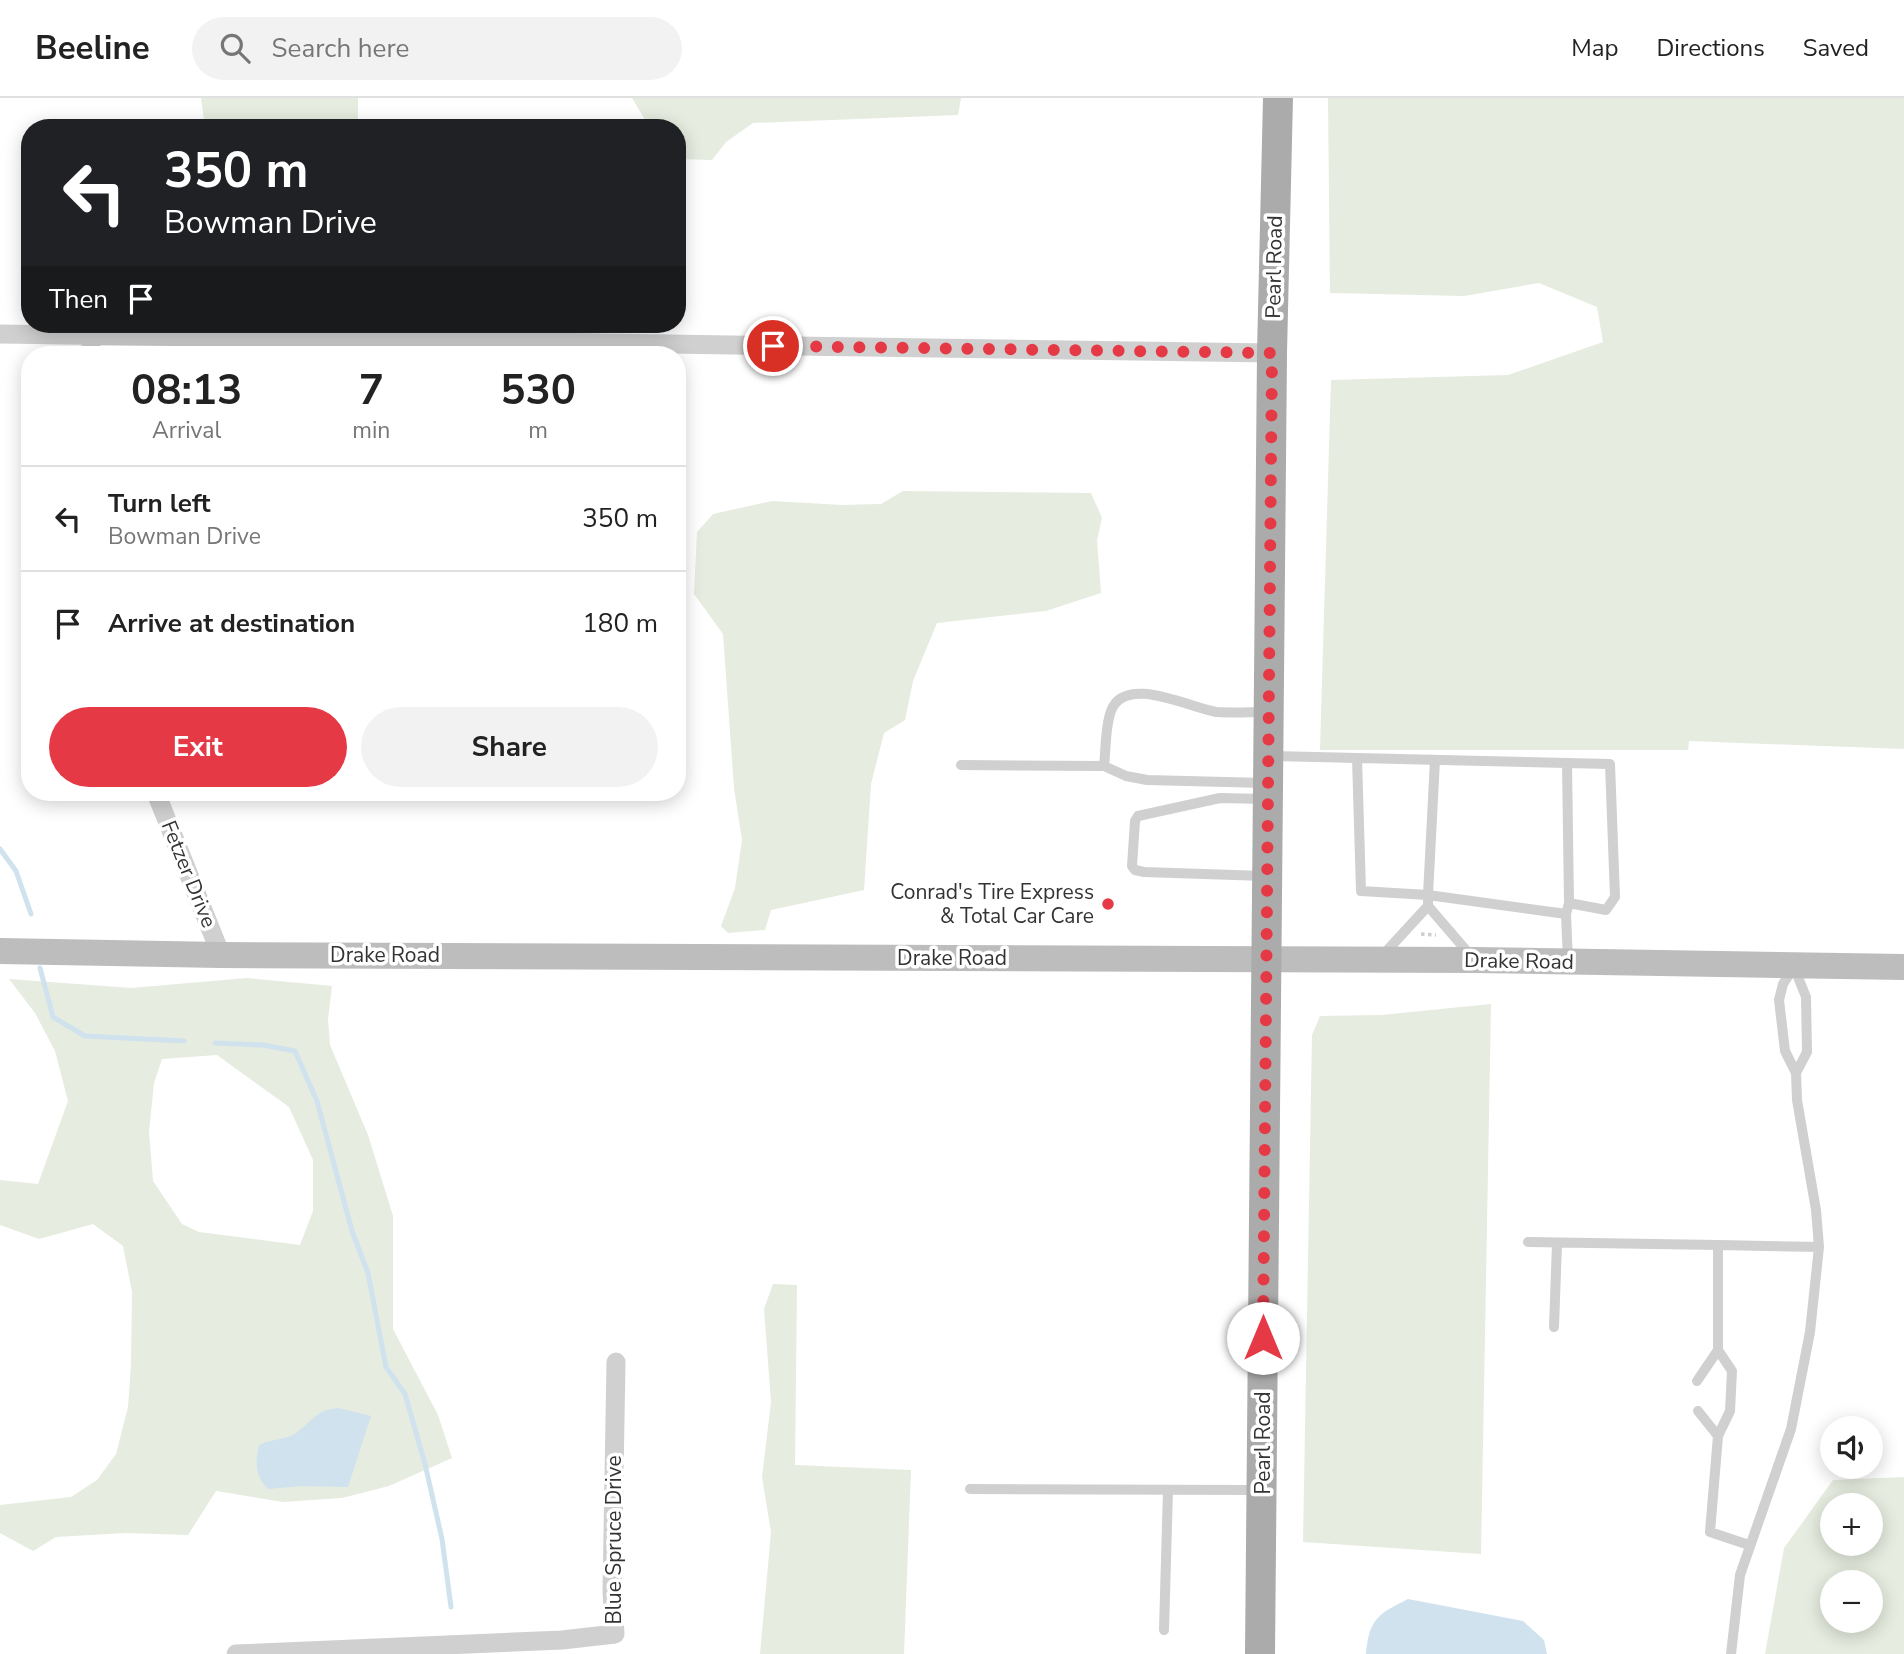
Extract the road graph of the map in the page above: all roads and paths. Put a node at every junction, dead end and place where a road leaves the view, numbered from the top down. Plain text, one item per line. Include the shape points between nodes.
1 (1278, 98) edge
2 (0, 334) edge
3 (91, 346) edge
4 (686, 350) edge
5 (1272, 353) junction
6 (1269, 712) junction
7 (1357, 758) junction
8 (1435, 760) junction
9 (1567, 763) junction
10 (961, 765) dead end
11 (1104, 766) junction
12 (1269, 779) junction
13 (159, 801) edge
14 (1268, 876) junction
15 (1428, 900) junction
16 (1569, 902) junction
17 (1566, 914) junction
18 (1421, 934) dead end
19 (1438, 935) dead end
20 (0, 951) edge
21 (221, 955) junction
22 (1268, 958) junction
23 (1380, 959) junction
24 (1474, 960) junction
25 (1568, 963) junction
26 (1794, 966) junction
27 (1904, 967) edge
28 (1796, 1073) junction
29 (1528, 1242) dead end
30 (1557, 1244) junction
31 (1717, 1245) junction
32 (1819, 1247) junction
33 (1555, 1327) dead end
34 (1718, 1350) junction
35 (616, 1362) dead end
36 (1697, 1381) dead end
37 (1698, 1410) dead end
38 (1718, 1436) junction
39 (970, 1489) dead end
40 (1168, 1490) junction
41 (1262, 1490) junction
42 (1749, 1545) junction
43 (1164, 1630) dead end
44 (236, 1654) edge
45 (1260, 1654) edge
46 (1731, 1654) edge

1 - 5 main road, Pearl Road
2 - 3 street
4 - 5 street
5 - 6 main road, Pearl Road
6 - 11 lane via 1215,712 1147,694 1125,698 1111,712
6 - 12 main road, Pearl Road
7 - 8 lane
7 - 12 lane
7 - 15 lane via 1361,891
8 - 9 lane
8 - 15 lane
9 - 16 lane
9 - 16 lane via 1610,764 1615,897 1606,910
10 - 11 lane
11 - 12 lane via 1147,780
12 - 14 main road, Pearl Road
12 - 14 lane via 1220,798 1138,816 1132,866 1139,872
13 - 21 street, Fetzer Drive
14 - 22 main road, Pearl Road
15 - 17 lane
15 - 23 lane
15 - 24 lane
16 - 17 lane
17 - 25 lane
18 - 19 path
20 - 21 street, Drake Road
21 - 22 street, Drake Road
22 - 23 street, Drake Road
22 - 41 main road, Pearl Road
23 - 24 street, Drake Road
24 - 25 street, Drake Road
25 - 26 street, Drake Road
26 - 27 street, Drake Road
26 - 28 lane via 1806,997 1807,1052
26 - 28 lane via 1779,1000 1784,1051
28 - 32 lane
29 - 30 lane
30 - 31 lane
30 - 33 lane
31 - 32 lane
31 - 34 lane
32 - 42 lane via 1811,1332 1791,1429
34 - 36 lane
34 - 38 lane via 1732,1371 1730,1410
35 - 44 street, Blue Spruce Drive via 615,1634
37 - 38 lane
38 - 42 lane via 1710,1532
39 - 40 lane
40 - 41 lane
40 - 43 lane
41 - 45 main road, Pearl Road
42 - 46 lane via 1740,1575

